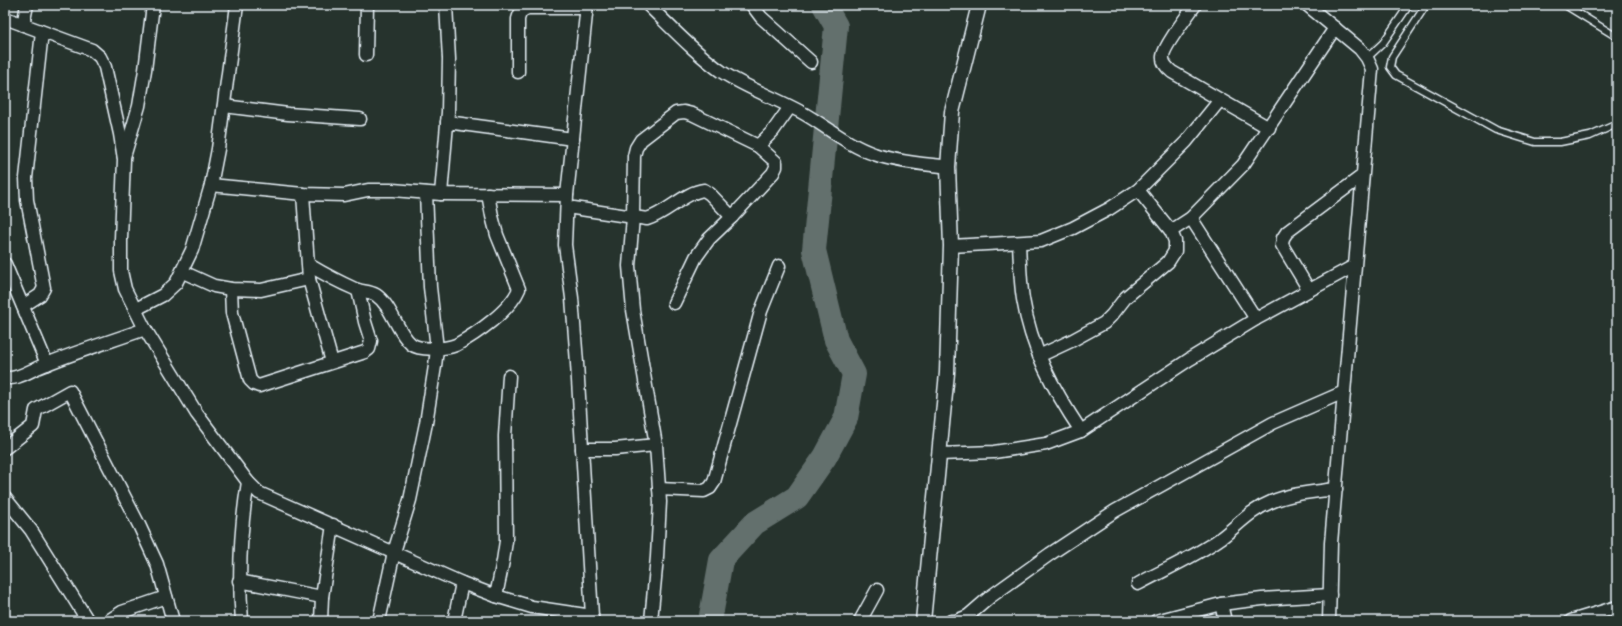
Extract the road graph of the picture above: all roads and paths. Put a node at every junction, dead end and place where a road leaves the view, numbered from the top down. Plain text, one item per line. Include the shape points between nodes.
1 (27, 5) edge
2 (153, 5) edge
3 (237, 5) edge
4 (367, 5) edge
5 (446, 5) edge
6 (648, 5) edge
7 (752, 5) edge
8 (979, 5) edge
9 (1195, 5) edge
10 (1307, 5) edge
11 (1408, 5) edge
12 (1426, 5) edge
13 (1565, 5) edge
14 (586, 7) edge
15 (5, 18) edge
16 (24, 25) junction
17 (1335, 28) junction
18 (42, 32) junction
19 (1617, 37) edge
20 (366, 55) dead end
21 (1367, 58) junction
22 (812, 62) dead end
23 (518, 72) dead end
24 (1220, 100) junction
25 (224, 106) junction
26 (795, 109) junction
27 (360, 119) dead end
28 (447, 122) junction
29 (1617, 124) edge
30 (1269, 128) junction
31 (573, 139) junction
32 (758, 146) junction
33 (124, 159) junction
34 (948, 167) junction
35 (1362, 176) junction
36 (211, 185) junction
37 (1138, 190) junction
38 (426, 193) junction
39 (303, 194) junction
40 (441, 194) junction
41 (488, 194) junction
42 (567, 201) junction
43 (632, 217) junction
44 (732, 217) junction
45 (1191, 218) junction
46 (1171, 230) junction
47 (1019, 243) junction
48 (950, 246) junction
49 (5, 264) edge
50 (309, 265) junction
51 (779, 266) dead end
52 (1354, 266) junction
53 (183, 272) junction
54 (309, 279) junction
55 (231, 289) junction
56 (358, 290) junction
57 (1309, 290) junction
58 (674, 303) dead end
59 (23, 306) junction
60 (136, 309) junction
61 (1256, 320) junction
62 (145, 329) junction
63 (437, 348) junction
64 (1039, 356) junction
65 (332, 362) junction
66 (47, 364) junction
67 (509, 376) dead end
68 (5, 377) edge
69 (1344, 392) junction
70 (1081, 431) junction
71 (656, 445) junction
72 (6, 447) edge
73 (582, 449) junction
74 (940, 454) junction
75 (248, 482) junction
76 (659, 489) junction
77 (1336, 489) junction
78 (5, 498) edge
79 (333, 525) junction
80 (394, 552) junction
81 (239, 581) junction
82 (462, 583) junction
83 (1138, 584) dead end
84 (877, 590) dead end
85 (1330, 594) junction
86 (496, 596) junction
87 (166, 597) junction
88 (322, 597) junction
89 (1221, 604) junction
90 (1617, 607) edge
91 (592, 618) edge
92 (88, 621) edge
93 (108, 621) edge
94 (173, 621) edge
95 (242, 621) edge
96 (321, 621) edge
97 (378, 621) edge
98 (454, 621) edge
99 (651, 621) edge
100 (860, 621) edge
101 (923, 621) edge
102 (951, 621) edge
103 (1156, 621) edge
104 (1225, 621) edge
105 (1329, 621) edge
106 (1571, 621) edge

1 - 16 street
2 - 33 street via 146,70
3 - 25 street
4 - 20 street
5 - 28 street via 449,59
6 - 26 street via 711,64 757,91
7 - 22 street via 761,17
8 - 34 street via 952,112
9 - 24 street via 1162,57 1172,72
10 - 17 street
11 - 21 lane via 1383,43
12 - 29 lane via 1392,57 1390,67 1396,75 1496,130 1535,142 1560,142 1590,136
13 - 19 lane
14 - 23 street via 523,10 518,19
14 - 31 street
15 - 16 street
16 - 18 street
17 - 21 street
17 - 30 street
18 - 33 street via 92,50 100,57
18 - 59 street via 26,178 27,200 44,288 40,295
21 - 35 street via 1372,69
24 - 30 street
24 - 37 street via 1186,142
25 - 27 street
25 - 36 street
26 - 32 street
26 - 34 street via 858,148 875,155
28 - 31 street
28 - 40 street
30 - 45 street via 1242,165
31 - 42 street
32 - 43 street via 692,114 676,113 641,140 636,148
32 - 44 street via 776,162 776,167
33 - 60 street via 121,270 125,289
34 - 48 street
35 - 52 street
35 - 57 street via 1287,232 1283,238 1282,245
36 - 39 street
36 - 53 street
37 - 46 street
37 - 47 street via 1073,228 1040,241
38 - 39 street via 368,190 344,195
38 - 40 street
38 - 63 street via 430,288
39 - 50 street
40 - 41 street
41 - 42 street
41 - 63 street via 497,235 518,289 512,301 492,321 454,345
42 - 43 street
42 - 73 street via 565,245 575,334
43 - 44 street via 647,219 657,216 693,193 704,190
43 - 71 street via 629,266 633,310
44 - 58 street via 709,239 696,257
45 - 46 street
45 - 61 street
46 - 64 street via 1175,251 1168,262 1126,297 1104,323
47 - 48 street
47 - 64 street via 1023,298 1030,332
48 - 74 street via 948,373
49 - 59 street
50 - 54 street
50 - 56 street
51 - 76 street via 761,311 714,482 704,491
52 - 57 street
52 - 69 street
53 - 55 street via 214,286
53 - 60 street via 163,295
54 - 55 street via 261,290
54 - 65 street
55 - 65 street via 236,335 250,380 254,384 259,386
56 - 63 street via 369,292 382,300 412,344 420,348
56 - 65 street via 371,344 365,352
57 - 61 street
59 - 66 street
60 - 62 street
61 - 70 street via 1184,363
62 - 66 street
62 - 75 street via 197,414
63 - 80 street via 426,423 413,484
64 - 70 street via 1058,396
66 - 68 street via 15,377
67 - 86 street via 505,436 506,541
69 - 77 street
69 - 102 street via 1273,423 1115,511 1050,554 968,616
70 - 74 street via 1046,444 994,452
71 - 73 street
71 - 76 street
72 - 87 street via 33,426 36,410 70,391 139,525 157,564
73 - 91 street
74 - 101 street
75 - 79 street via 259,493
75 - 81 street via 242,520
76 - 99 street via 657,557
77 - 83 street via 1293,495 1270,502 1252,512 1221,538 1195,555
77 - 85 street
78 - 92 street via 31,530
79 - 80 street
79 - 88 street
80 - 82 street
80 - 97 street
81 - 88 street
81 - 95 street
82 - 86 street
82 - 98 street
84 - 100 street
85 - 89 street
85 - 105 street
86 - 91 street via 532,607
87 - 93 street via 122,612
87 - 94 street
88 - 96 street
89 - 103 street
89 - 104 street
90 - 106 street

